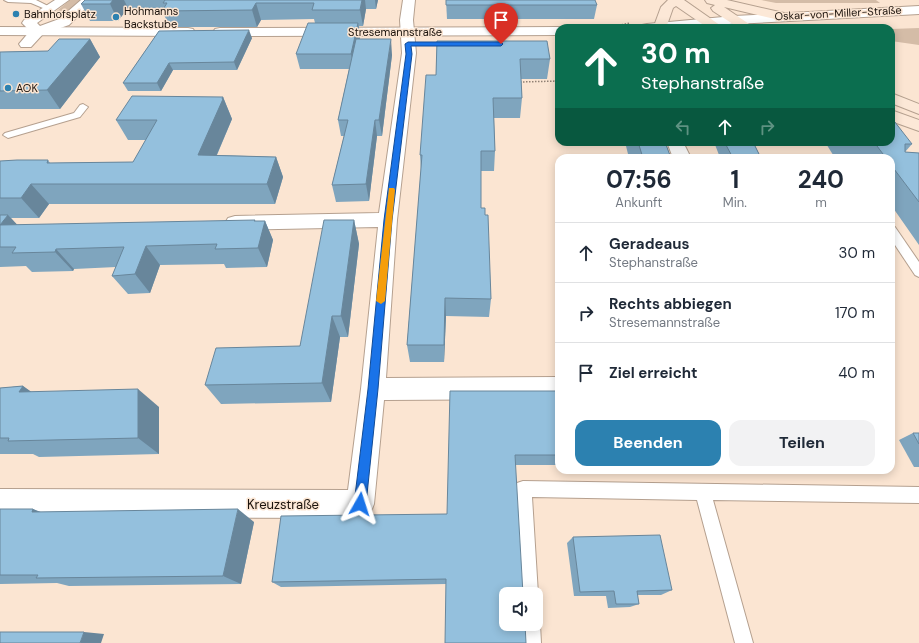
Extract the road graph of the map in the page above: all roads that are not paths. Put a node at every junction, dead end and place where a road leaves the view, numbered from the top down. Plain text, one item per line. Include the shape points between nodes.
1 (8, 0) edge
2 (18, 0) edge
3 (63, 0) edge
4 (88, 0) edge
5 (409, 0) edge
6 (675, 0) edge
7 (706, 0) edge
8 (711, 0) edge
9 (32, 1) edge
10 (46, 4) edge
11 (919, 10) edge
12 (779, 16) junction
13 (919, 19) edge
14 (734, 20) junction
15 (662, 24) edge
16 (711, 24) edge
17 (716, 24) edge
18 (741, 24) edge
19 (852, 24) edge
20 (0, 31) edge
21 (38, 31) junction
22 (555, 31) edge
23 (201, 36) junction
24 (280, 38) junction
25 (407, 38) junction
26 (0, 44) edge
27 (26, 44) junction
28 (218, 44) edge
29 (553, 44) dead end
30 (42, 45) dead end
31 (64, 45) edge
32 (895, 100) edge
33 (83, 107) dead end
34 (919, 109) edge
35 (895, 117) edge
36 (919, 126) edge
37 (8, 135) dead end
38 (388, 220) junction
39 (214, 223) edge
40 (895, 236) edge
41 (919, 272) edge
42 (555, 388) edge
43 (373, 389) junction
44 (703, 492) junction
45 (919, 495) edge
46 (0, 503) edge
47 (529, 587) edge
48 (531, 631) edge
49 (532, 643) edge
50 (744, 643) edge

1 - 2 lane
2 - 9 lane
3 - 10 street
4 - 21 street via 64,22
5 - 25 street via 406,13
6 - 15 main road via 667,7
6 - 16 main road
7 - 14 main road
8 - 12 main road
9 - 10 lane
10 - 21 street via 29,24
11 - 12 street, Oskar-von-Miller-Straße
12 - 14 street, Oskar-von-Miller-Straße
13 - 19 street, Oskar-von-Miller-Straße
14 - 17 street
14 - 18 main road
20 - 21 street, Stresemannstraße
21 - 23 street, Stresemannstraße
21 - 27 street
22 - 25 street, Stresemannstraße
23 - 24 street, Stresemannstraße
23 - 31 street, Stresemannstraße
24 - 25 street, Stresemannstraße
24 - 28 street, Stresemannstraße
25 - 29 street, Stresemannstraße
25 - 38 street via 409,54
26 - 27 street
27 - 30 street
32 - 34 main road
33 - 37 lane via 77,115
35 - 36 main road
38 - 39 street
38 - 43 street
40 - 41 lane
42 - 43 street
43 - 46 street, Kreuzstraße via 360,504
44 - 45 lane
44 - 47 lane via 523,488
44 - 50 lane
48 - 49 lane

